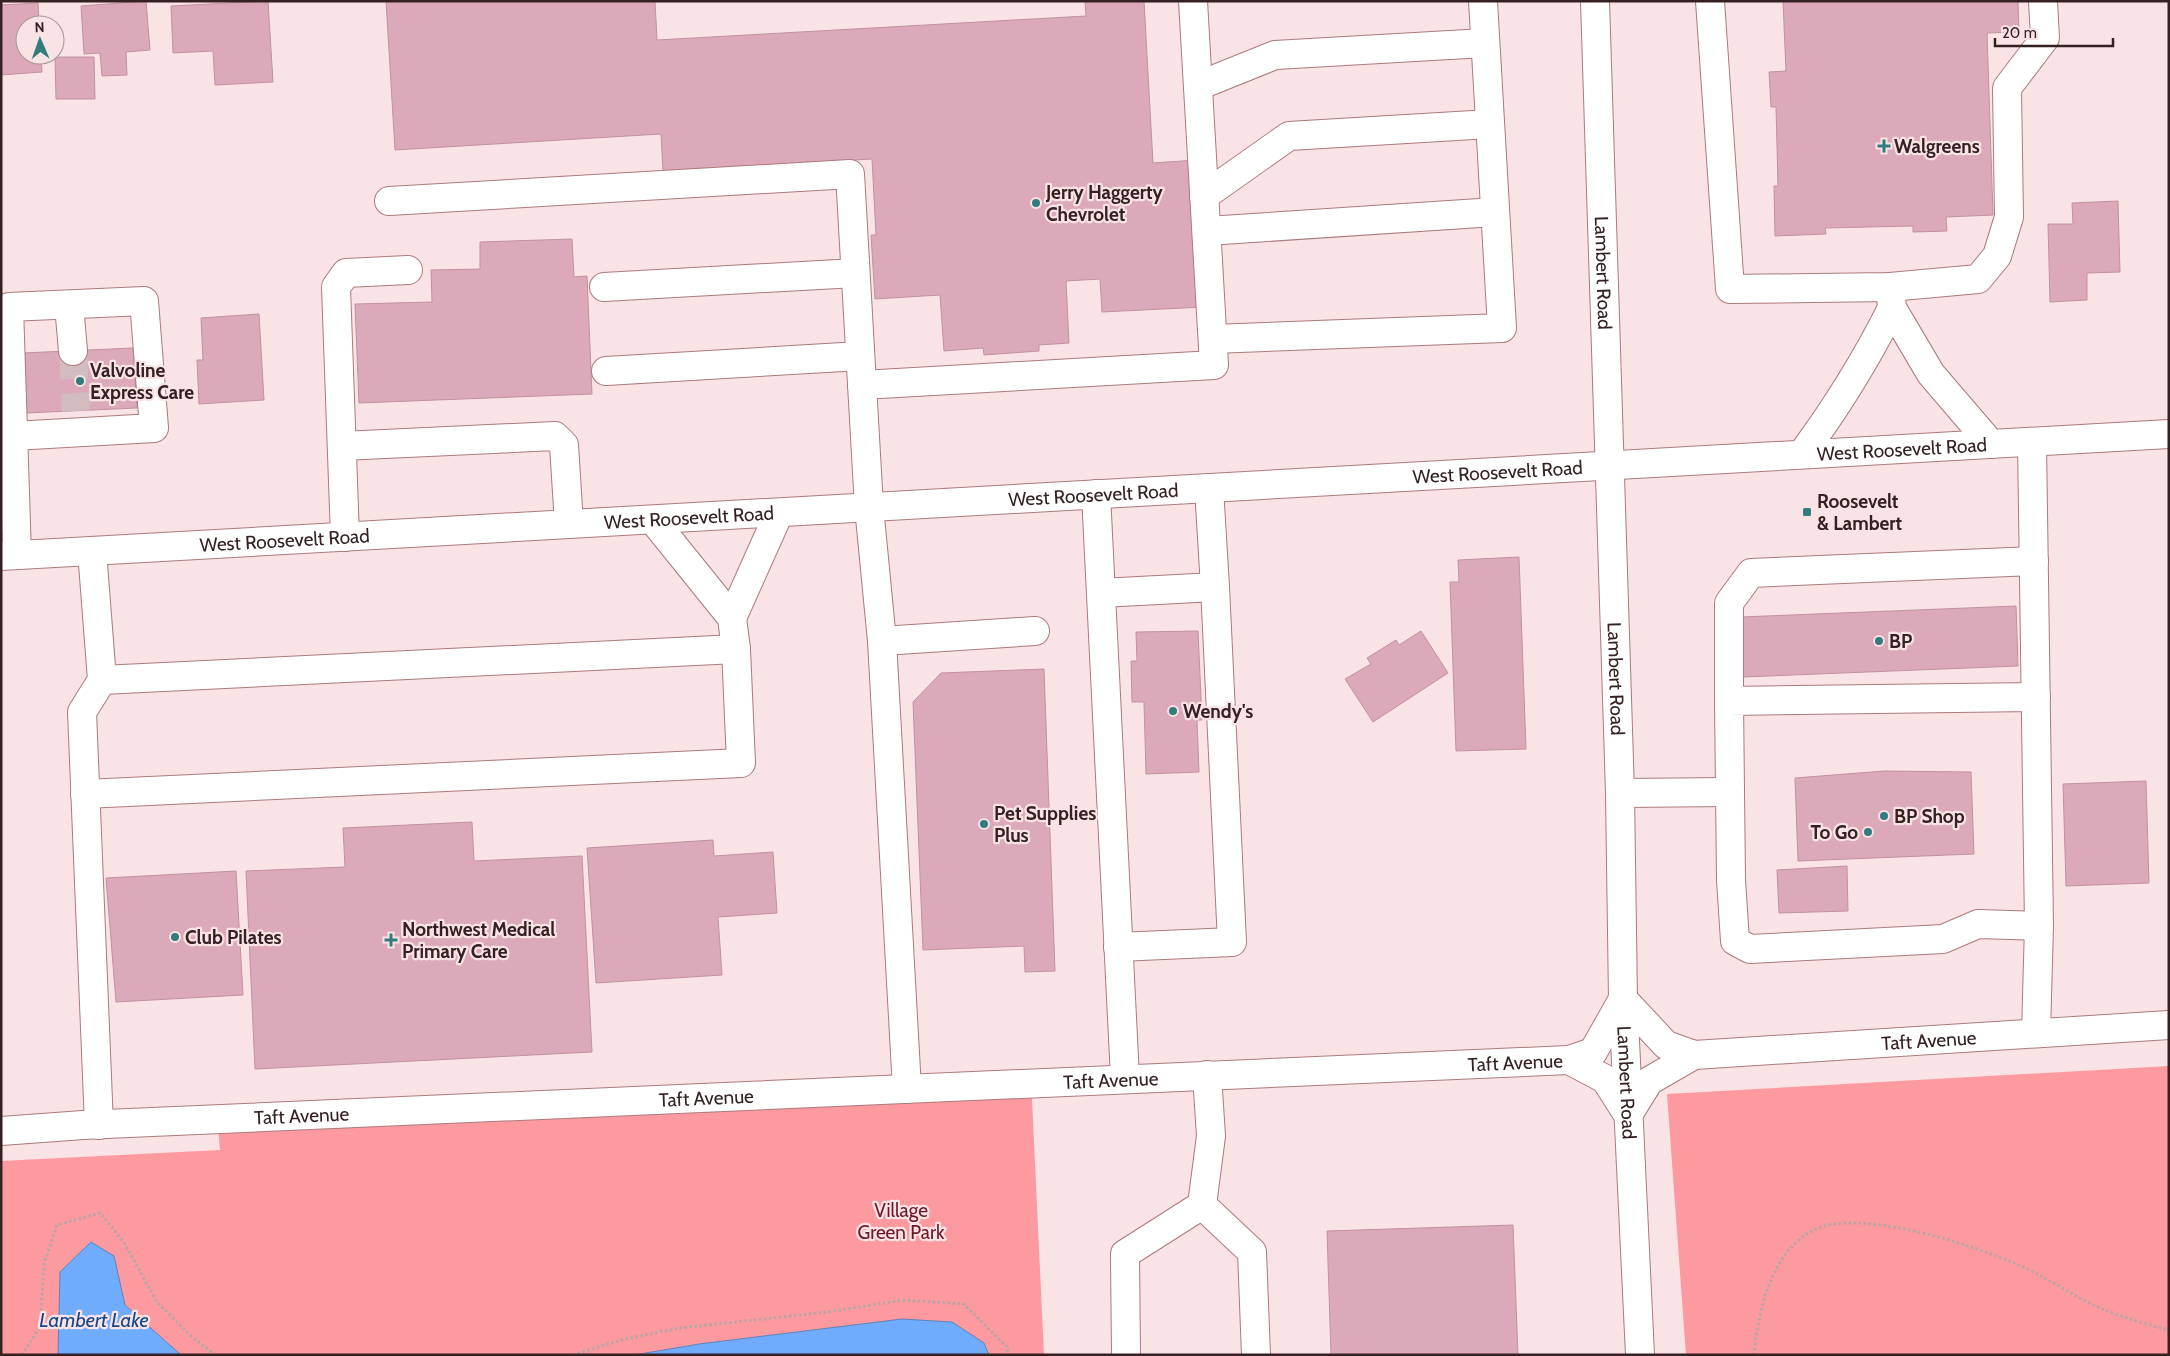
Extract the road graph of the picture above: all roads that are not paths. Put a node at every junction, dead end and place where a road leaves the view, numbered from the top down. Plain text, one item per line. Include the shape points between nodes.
1 (1193, 1) edge
2 (1483, 1) edge
3 (1595, 1) edge
4 (1710, 1) edge
5 (2043, 1) edge
6 (1485, 43) junction
7 (1198, 86) junction
8 (1490, 124) junction
9 (1204, 196) junction
10 (389, 201) dead end
11 (1495, 212) junction
12 (1207, 231) junction
13 (408, 270) dead end
14 (855, 273) junction
15 (604, 287) dead end
16 (1891, 298) junction
17 (69, 305) junction
18 (1213, 339) junction
19 (73, 351) tunnel mouth
20 (860, 356) junction
21 (606, 371) dead end
22 (862, 385) junction
23 (2169, 434) edge
24 (13, 436) junction
25 (2032, 442) junction
26 (1991, 444) junction
27 (342, 446) junction
28 (1802, 454) junction
29 (1610, 465) junction
30 (1209, 488) junction
31 (1096, 494) junction
32 (870, 507) junction
33 (778, 512) junction
34 (653, 520) junction
35 (569, 524) junction
36 (345, 537) junction
37 (92, 551) junction
38 (9, 555) edge
39 (2034, 561) junction
40 (1215, 587) junction
41 (1101, 593) junction
42 (732, 618) junction
43 (1036, 631) dead end
44 (882, 641) junction
45 (736, 649) junction
46 (102, 680) junction
47 (2036, 697) junction
48 (1729, 701) junction
49 (1730, 792) junction
50 (1620, 793) junction
51 (85, 794) junction
52 (2039, 926) junction
53 (1118, 947) junction
54 (1624, 999) junction
55 (2169, 1025) edge
56 (2036, 1033) junction
57 (1694, 1055) junction
58 (1569, 1060) junction
59 (1207, 1075) junction
60 (1125, 1078) junction
61 (907, 1089) junction
62 (1628, 1115) junction
63 (99, 1125) junction
64 (1, 1131) edge
65 (1202, 1206) junction
66 (1126, 1355) edge
67 (1256, 1355) edge
68 (1640, 1355) edge

1 - 7 street
2 - 6 street
3 - 29 street, Lambert Road
4 - 16 street via 1730,289
5 - 16 street via 2044,38 2007,88 2009,217 1997,256 1978,279
6 - 7 street via 1276,55
6 - 8 street
7 - 9 street
8 - 9 street via 1289,136
8 - 11 street
9 - 12 street
10 - 14 street via 850,174
11 - 12 street
11 - 18 street via 1502,328
12 - 18 street
13 - 27 street via 346,273 336,287
14 - 15 street
14 - 20 street
16 - 26 street via 1931,374
16 - 28 street via 1868,355
17 - 19 street
17 - 24 street via 9,307
17 - 24 street via 144,301 154,428 77,422
18 - 22 street via 1214,365
20 - 21 street
20 - 22 street
22 - 32 street
23 - 25 street, West Roosevelt Road
24 - 38 street
25 - 26 street, West Roosevelt Road
25 - 39 street
26 - 28 street, West Roosevelt Road
27 - 35 street via 555,436 564,445
27 - 36 street
28 - 29 street, West Roosevelt Road
29 - 30 street, West Roosevelt Road
29 - 50 street, Lambert Road
30 - 31 street, West Roosevelt Road
30 - 40 street
31 - 32 street, West Roosevelt Road
31 - 41 street
32 - 33 street, West Roosevelt Road
32 - 44 street
33 - 34 street, West Roosevelt Road
33 - 42 street
34 - 35 street, West Roosevelt Road
34 - 42 street
35 - 36 street, West Roosevelt Road
36 - 37 street, West Roosevelt Road
37 - 38 street, West Roosevelt Road
37 - 46 street
39 - 47 street
39 - 48 street via 1751,573 1729,602
40 - 41 street
40 - 53 street via 1232,942
41 - 53 street
42 - 45 street
43 - 44 street
44 - 61 street
45 - 46 street
45 - 51 street via 741,763
46 - 51 street via 82,712
47 - 48 street
47 - 52 street
48 - 49 street
49 - 50 street
49 - 52 street via 1735,941 1750,949 1943,939 1978,924
50 - 54 street, Lambert Road
51 - 63 street
52 - 56 street
53 - 60 street
54 - 57 street, Taft Avenue via 1666,1045
54 - 58 street, Taft Avenue via 1593,1052
54 - 62 street, Lambert Road
55 - 56 street, Taft Avenue
56 - 57 street, Taft Avenue
57 - 62 street via 1649,1081
58 - 59 street, Taft Avenue
58 - 62 street via 1605,1079
59 - 60 street, Taft Avenue
59 - 65 street via 1211,1136
60 - 61 street, Taft Avenue
61 - 63 street, Taft Avenue
62 - 68 street, Lambert Road
63 - 64 street, Taft Avenue
65 - 66 street via 1125,1254
65 - 67 street via 1252,1252

